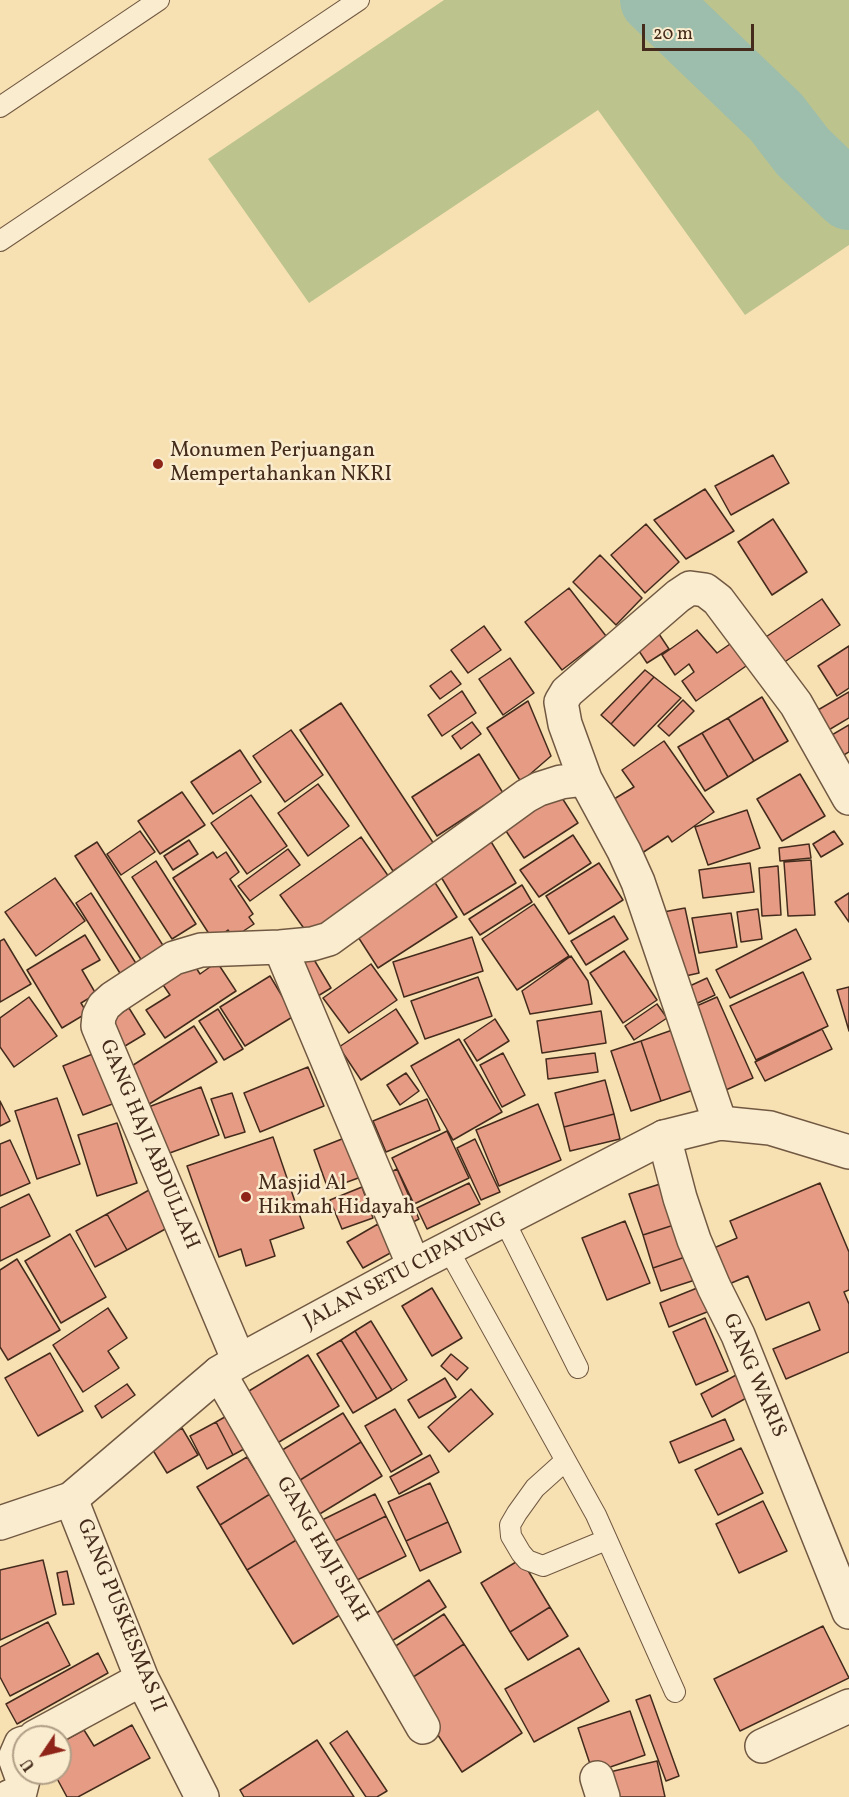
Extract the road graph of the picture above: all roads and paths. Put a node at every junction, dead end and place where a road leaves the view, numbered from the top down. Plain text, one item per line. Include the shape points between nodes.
1 (159, 0) edge
2 (359, 0) edge
3 (0, 107) edge
4 (0, 241) edge
5 (585, 779) junction
6 (849, 798) edge
7 (280, 947) junction
8 (720, 1123) junction
9 (664, 1137) junction
10 (849, 1152) edge
11 (504, 1220) junction
12 (448, 1249) junction
13 (414, 1266) junction
14 (229, 1367) junction
15 (578, 1368) dead end
16 (565, 1461) junction
17 (71, 1498) junction
18 (0, 1523) edge
19 (606, 1540) junction
20 (849, 1612) edge
21 (141, 1679) junction
22 (675, 1692) dead end
23 (849, 1706) edge
24 (57, 1725) edge
25 (423, 1727) dead end
26 (762, 1746) dead end
27 (22, 1785) edge
28 (9, 1797) edge
29 (202, 1797) edge

1 - 3 lane
2 - 4 lane
5 - 6 street via 561,702 567,692 690,588 705,590 718,600 796,704
5 - 7 street, GANG HAJI ABDULLAH via 561,782 526,796 329,939
5 - 8 street via 638,882
7 - 13 street
7 - 14 street, GANG HAJI ABDULLAH via 201,950 174,958 112,998 99,1016 98,1026
8 - 9 street, JALAN SETU CIPAYUNG
8 - 10 street, JALAN SETU CIPAYUNG via 770,1128
9 - 11 street, JALAN SETU CIPAYUNG
9 - 20 street, GANG WARIS via 694,1240 738,1335
11 - 12 street, JALAN SETU CIPAYUNG
11 - 15 lane
12 - 13 street, JALAN SETU CIPAYUNG
12 - 16 lane
13 - 14 street, JALAN SETU CIPAYUNG
14 - 17 street, JALAN SETU CIPAYUNG
14 - 25 street, GANG HAJI SIAH
16 - 19 lane
16 - 19 lane via 535,1488 510,1525 511,1536 527,1560 543,1566
17 - 18 street, JALAN SETU CIPAYUNG
17 - 21 street, GANG PUSKESMAS II
19 - 22 lane
21 - 24 street
21 - 29 street, GANG PUSKESMAS II
23 - 26 street
27 - 28 street via 20,1792

